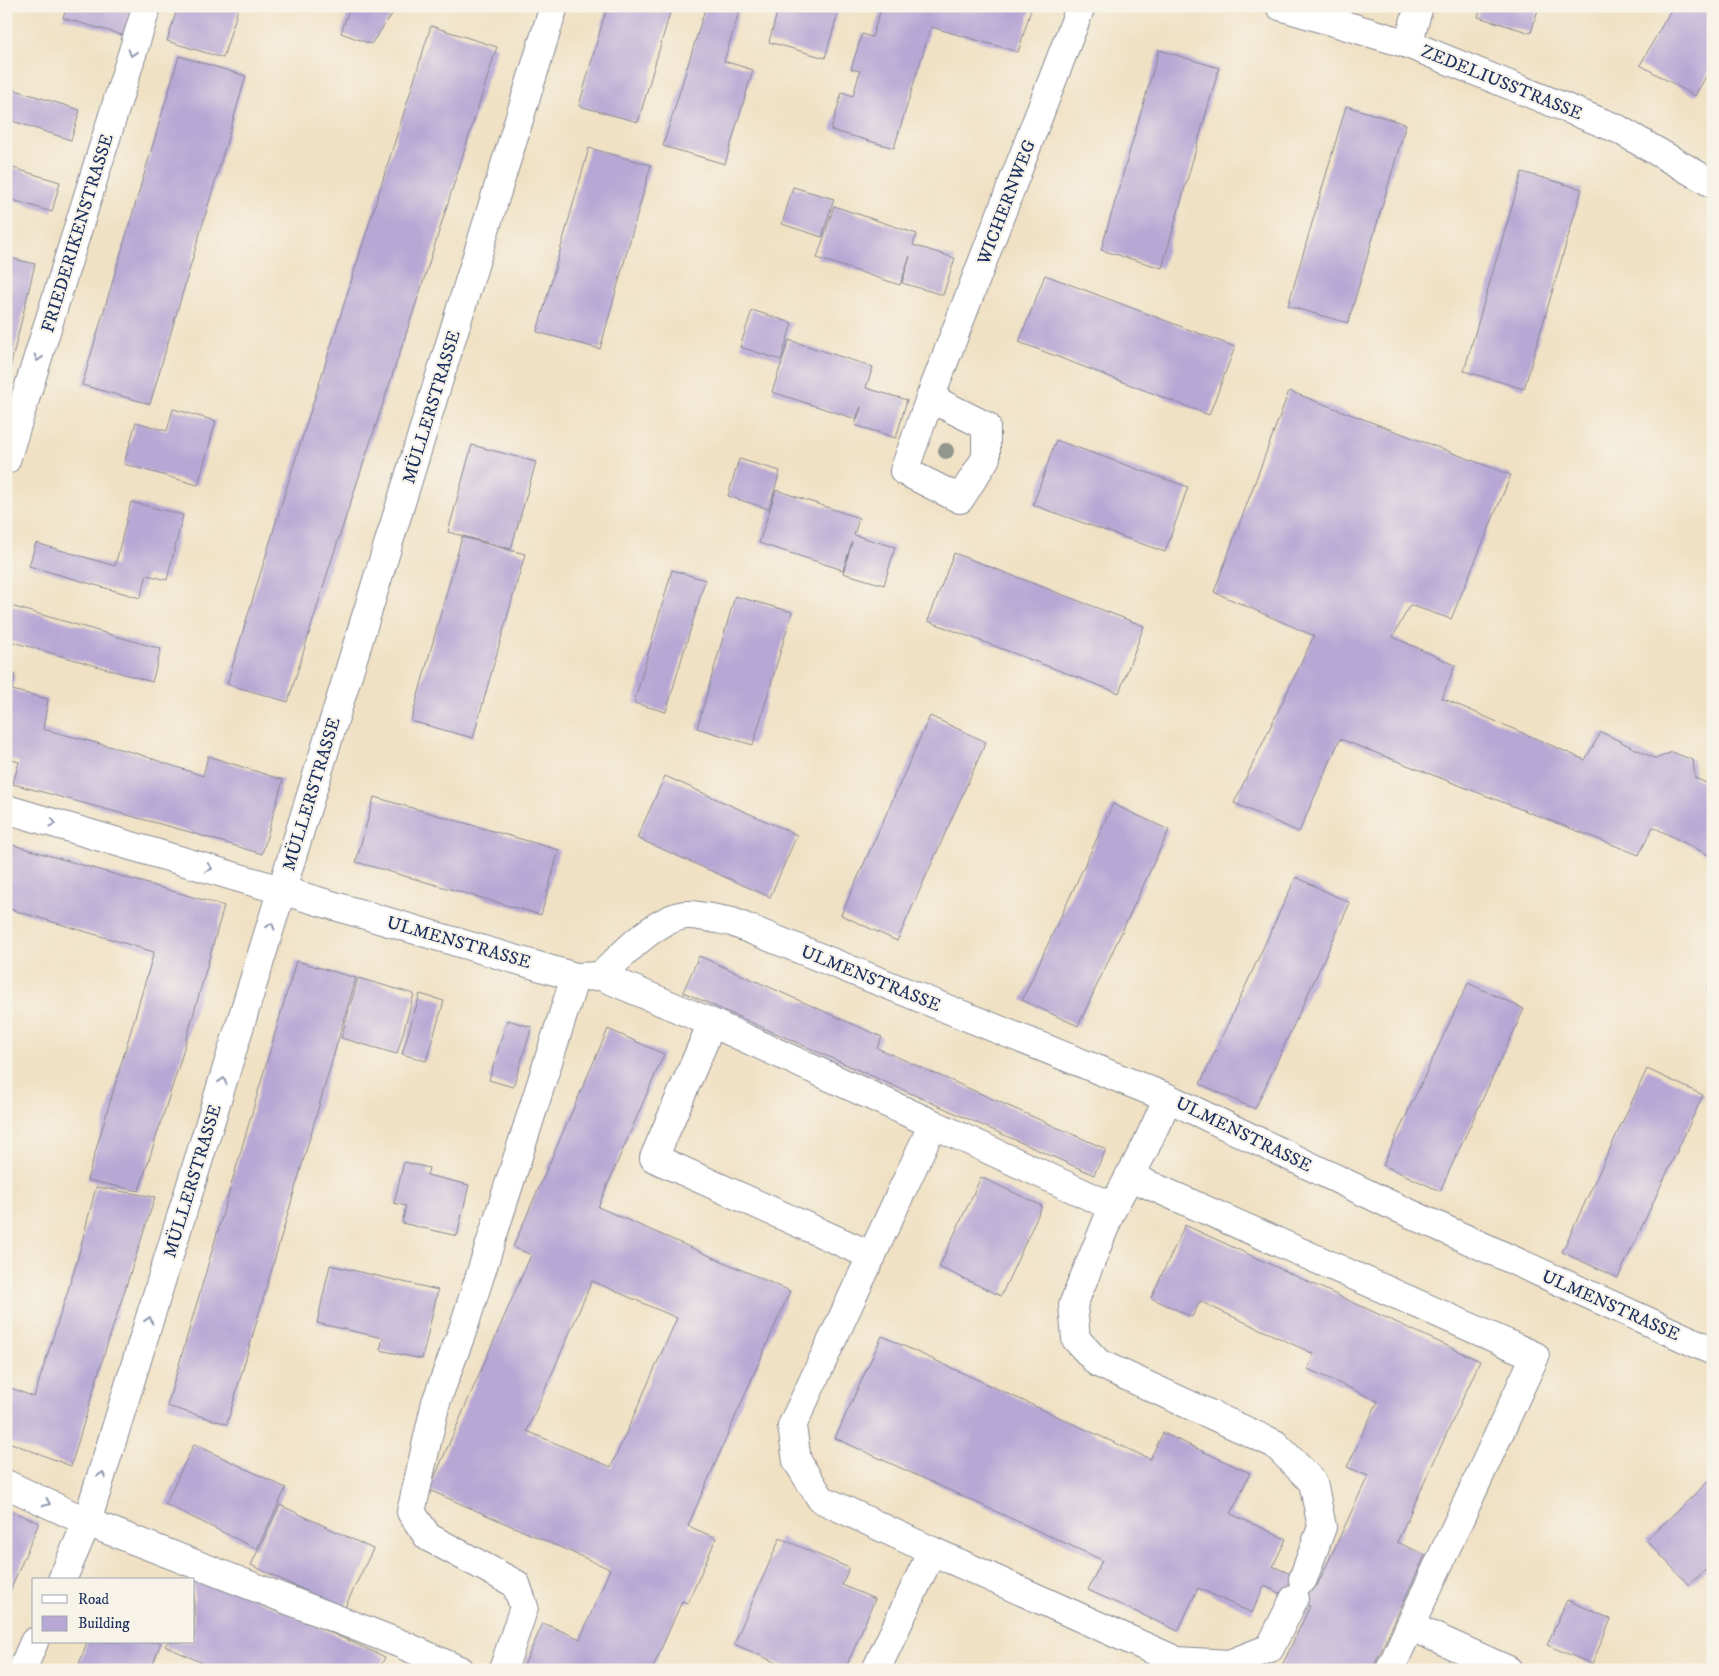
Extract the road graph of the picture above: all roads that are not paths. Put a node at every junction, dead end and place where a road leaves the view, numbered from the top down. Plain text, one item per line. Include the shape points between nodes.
1 (147, 6) edge
2 (554, 6) edge
3 (1081, 6) edge
4 (1280, 6) edge
5 (1419, 6) edge
6 (1408, 44) junction
7 (1713, 184) edge
8 (930, 398) dead end
9 (6, 460) edge
10 (6, 809) edge
11 (282, 890) junction
12 (588, 976) junction
13 (712, 1023) junction
14 (1168, 1098) junction
15 (933, 1124) junction
16 (1129, 1176) junction
17 (1113, 1207) junction
18 (872, 1256) junction
19 (1713, 1351) edge
20 (6, 1484) edge
21 (87, 1522) junction
22 (932, 1551) junction
23 (63, 1578) edge
24 (1410, 1626) junction
25 (33, 1644) edge
26 (401, 1644) junction
27 (22, 1670) edge
28 (418, 1670) edge
29 (459, 1670) edge
30 (503, 1670) edge
31 (876, 1670) edge
32 (1390, 1670) edge
33 (1508, 1670) edge

1 -> 9 street, FRIEDERIKENSTRASSE
2 - 11 street, MÜLLERSTRASSE
3 - 8 street, WICHERNWEG
4 - 6 street, ZEDELIUSSTRASSE
5 - 6 street
6 - 7 street, ZEDELIUSSTRASSE via 1618,129
10 -> 11 street, ULMENSTRASSE
11 - 12 street, ULMENSTRASSE
21 -> 11 street, MÜLLERSTRASSE
12 - 13 street
12 - 14 street, ULMENSTRASSE via 622,955 657,925 686,915 732,922
12 - 30 street via 436,1402 411,1512 428,1537 516,1584 524,1607
13 - 15 street
13 - 18 street via 654,1158
14 - 16 street
14 - 19 street, ULMENSTRASSE via 1387,1203
15 - 17 street
15 - 18 street
16 - 17 street
16 - 24 street via 1536,1356
17 - 22 street via 1073,1305 1076,1339 1098,1363 1276,1444 1313,1482 1322,1528 1270,1648 1229,1664 1177,1662
18 - 22 street via 792,1426 797,1461 821,1499
20 -> 21 street
21 - 23 street, MÜLLERSTRASSE
21 - 26 street
22 - 31 street
24 - 32 street
24 - 33 street
25 - 27 street
26 - 28 street
26 - 29 street

